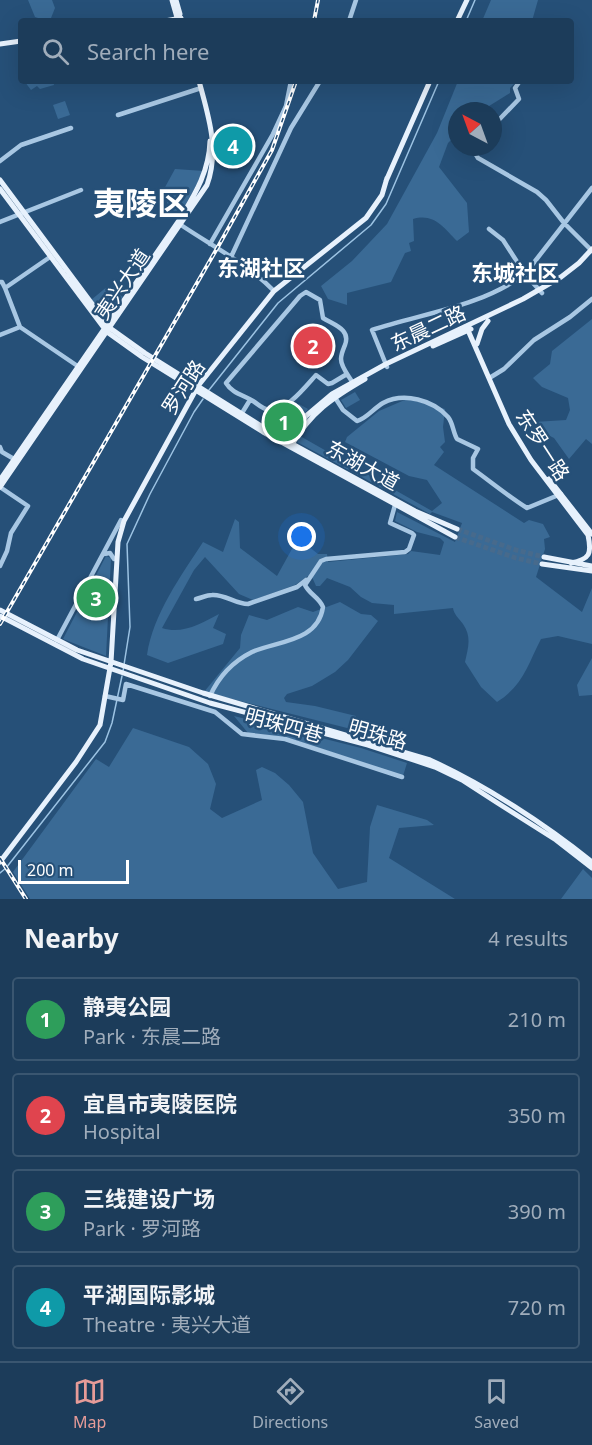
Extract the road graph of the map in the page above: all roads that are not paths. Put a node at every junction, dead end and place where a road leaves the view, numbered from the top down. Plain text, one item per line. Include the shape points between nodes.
1 (174, 0) edge
2 (356, 0) edge
3 (467, 0) edge
4 (179, 18) edge
5 (350, 18) edge
6 (458, 18) edge
7 (18, 41) edge
8 (0, 44) edge
9 (197, 84) edge
10 (198, 84) edge
11 (290, 84) edge
12 (318, 84) edge
13 (429, 84) edge
14 (518, 84) edge
15 (198, 89) junction
16 (118, 115) dead end
17 (502, 117) edge
18 (71, 128) dead end
19 (477, 156) edge
20 (0, 161) edge
21 (0, 180) edge
22 (592, 188) edge
23 (0, 189) edge
24 (81, 190) dead end
25 (21, 214) junction
26 (0, 222) edge
27 (564, 224) junction
28 (181, 225) junction
29 (489, 229) dead end
30 (210, 244) junction
31 (592, 251) edge
32 (50, 257) junction
33 (231, 257) junction
34 (525, 274) junction
35 (0, 282) edge
36 (5, 288) junction
37 (273, 290) junction
38 (541, 291) junction
39 (592, 299) edge
40 (488, 321) junction
41 (20, 327) junction
42 (468, 328) junction
43 (107, 329) junction
44 (0, 335) edge
45 (454, 336) junction
46 (476, 344) junction
47 (387, 366) junction
48 (79, 367) junction
49 (347, 374) junction
50 (491, 376) junction
51 (353, 384) junction
52 (195, 387) junction
53 (333, 395) junction
54 (214, 400) junction
55 (250, 400) junction
56 (242, 414) junction
57 (289, 444) junction
58 (0, 447) edge
59 (14, 459) junction
60 (0, 480) edge
61 (0, 487) edge
62 (559, 495) junction
63 (395, 505) junction
64 (121, 520) junction
65 (457, 529) tunnel mouth
66 (592, 534) edge
67 (455, 537) tunnel mouth
68 (102, 556) junction
69 (544, 557) tunnel mouth
70 (114, 559) junction
71 (571, 563) junction
72 (542, 564) tunnel mouth
73 (0, 566) edge
74 (592, 566) edge
75 (592, 571) edge
76 (306, 580) junction
77 (196, 599) dead end
78 (0, 610) edge
79 (0, 616) edge
80 (57, 640) junction
81 (109, 664) junction
82 (136, 674) junction
83 (105, 696) junction
84 (210, 696) junction
85 (402, 777) dead end
86 (0, 861) edge
87 (592, 862) edge
88 (592, 868) edge

1 - 4 main road
2 - 5 street
3 - 6 main road
7 - 8 main road
9 - 15 main road, 夷兴大道
10 - 28 main road, 夷兴大道 via 212,128 212,163 207,185
11 - 30 street via 286,106 273,134
12 - 33 street via 291,128
13 - 37 main road, 罗河路 via 382,195 360,224
14 - 17 street via 515,88 519,99
15 - 16 street
15 - 43 main road, 夷兴大道 via 209,129 206,171 200,187
18 - 20 street via 21,145
19 - 27 street via 537,192
21 - 25 main road, 东湖大道
22 - 27 street
23 - 25 main road, 东湖大道
24 - 25 street
25 - 26 street
25 - 32 main road, 东湖大道
25 - 43 main road, 东湖大道
27 - 31 street
27 - 34 street
28 - 30 street
28 - 43 main road, 夷兴大道
29 - 34 street via 503,240
30 - 33 street
31 - 38 main road, 东晨二路
32 - 36 street
32 - 43 main road, 东湖大道
33 - 37 street
34 - 38 street
34 - 47 street via 466,304 372,330
35 - 36 street
36 - 41 street
37 - 52 main road, 罗河路
38 - 40 main road, 东晨二路
38 - 42 main road, 东晨二路
39 - 50 street
40 - 42 main road, 东晨二路
40 - 46 main road
41 - 44 street
41 - 48 street
42 - 45 main road, 东晨二路
42 - 46 main road, 东罗一路
42 - 47 main road, 东晨二路
43 - 48 main road, 夷兴大道
43 - 52 main road, 东湖大道
43 - 61 main road, 夷兴大道
45 - 46 main road
45 - 47 main road, 东晨二路
46 - 50 main road, 东罗一路
46 - 62 main road, 东罗一路 via 509,424
47 - 51 main road, 东晨二路
48 - 59 main road, 夷兴大道
49 - 51 street
49 - 55 street via 328,384 316,375 297,397 275,410
49 - 55 street via 341,359 347,339 345,331 323,318 320,300 304,292 226,383
50 - 62 main road, 东罗一路 via 523,442
51 - 53 main road, 东晨二路
52 - 54 main road, 东湖大道
52 - 64 main road, 罗河路
52 - 81 main road, 罗河路 via 124,521 118,542
53 - 57 main road, 东晨二路
53 - 62 street via 357,421 395,398 423,401 449,418 458,439 478,449 472,458 473,469 505,494 527,508
54 - 56 main road, 东湖大道
54 - 57 main road, 东湖大道
55 - 56 street
56 - 57 main road, 东湖大道
57 - 63 main road, 东湖大道
57 - 65 main road, 东湖大道
58 - 59 street
59 - 60 main road, 夷兴大道
61 - 73 street via 28,506 11,533
62 - 66 main road, 东罗一路
62 - 71 main road, 东罗一路 via 588,535 591,547 586,558
63 - 67 main road, 东湖大道
63 - 76 street via 390,523 412,533 409,549 323,560
64 - 68 street, 罗河路
64 - 70 main road, 罗河路
68 - 70 street via 110,553
68 - 80 street, 罗河路
69 - 71 main road
70 - 81 main road, 罗河路
71 - 74 main road
72 - 75 main road
76 - 77 street via 297,587 248,604 223,596
76 - 84 street via 306,588 323,607 315,625 299,638 240,659 222,676
78 - 80 main road
79 - 81 main road via 83,659
80 - 81 main road
81 - 82 main road
81 - 83 main road, 罗河路
82 - 84 main road, 明珠路
82 - 88 main road, 明珠路 via 220,706 435,767 556,840
83 - 85 street, 明珠四巷 via 123,700 126,684 215,712 242,734 285,739
83 - 86 main road, 罗河路 via 94,737
84 - 87 main road, 明珠路 via 430,760 490,792

